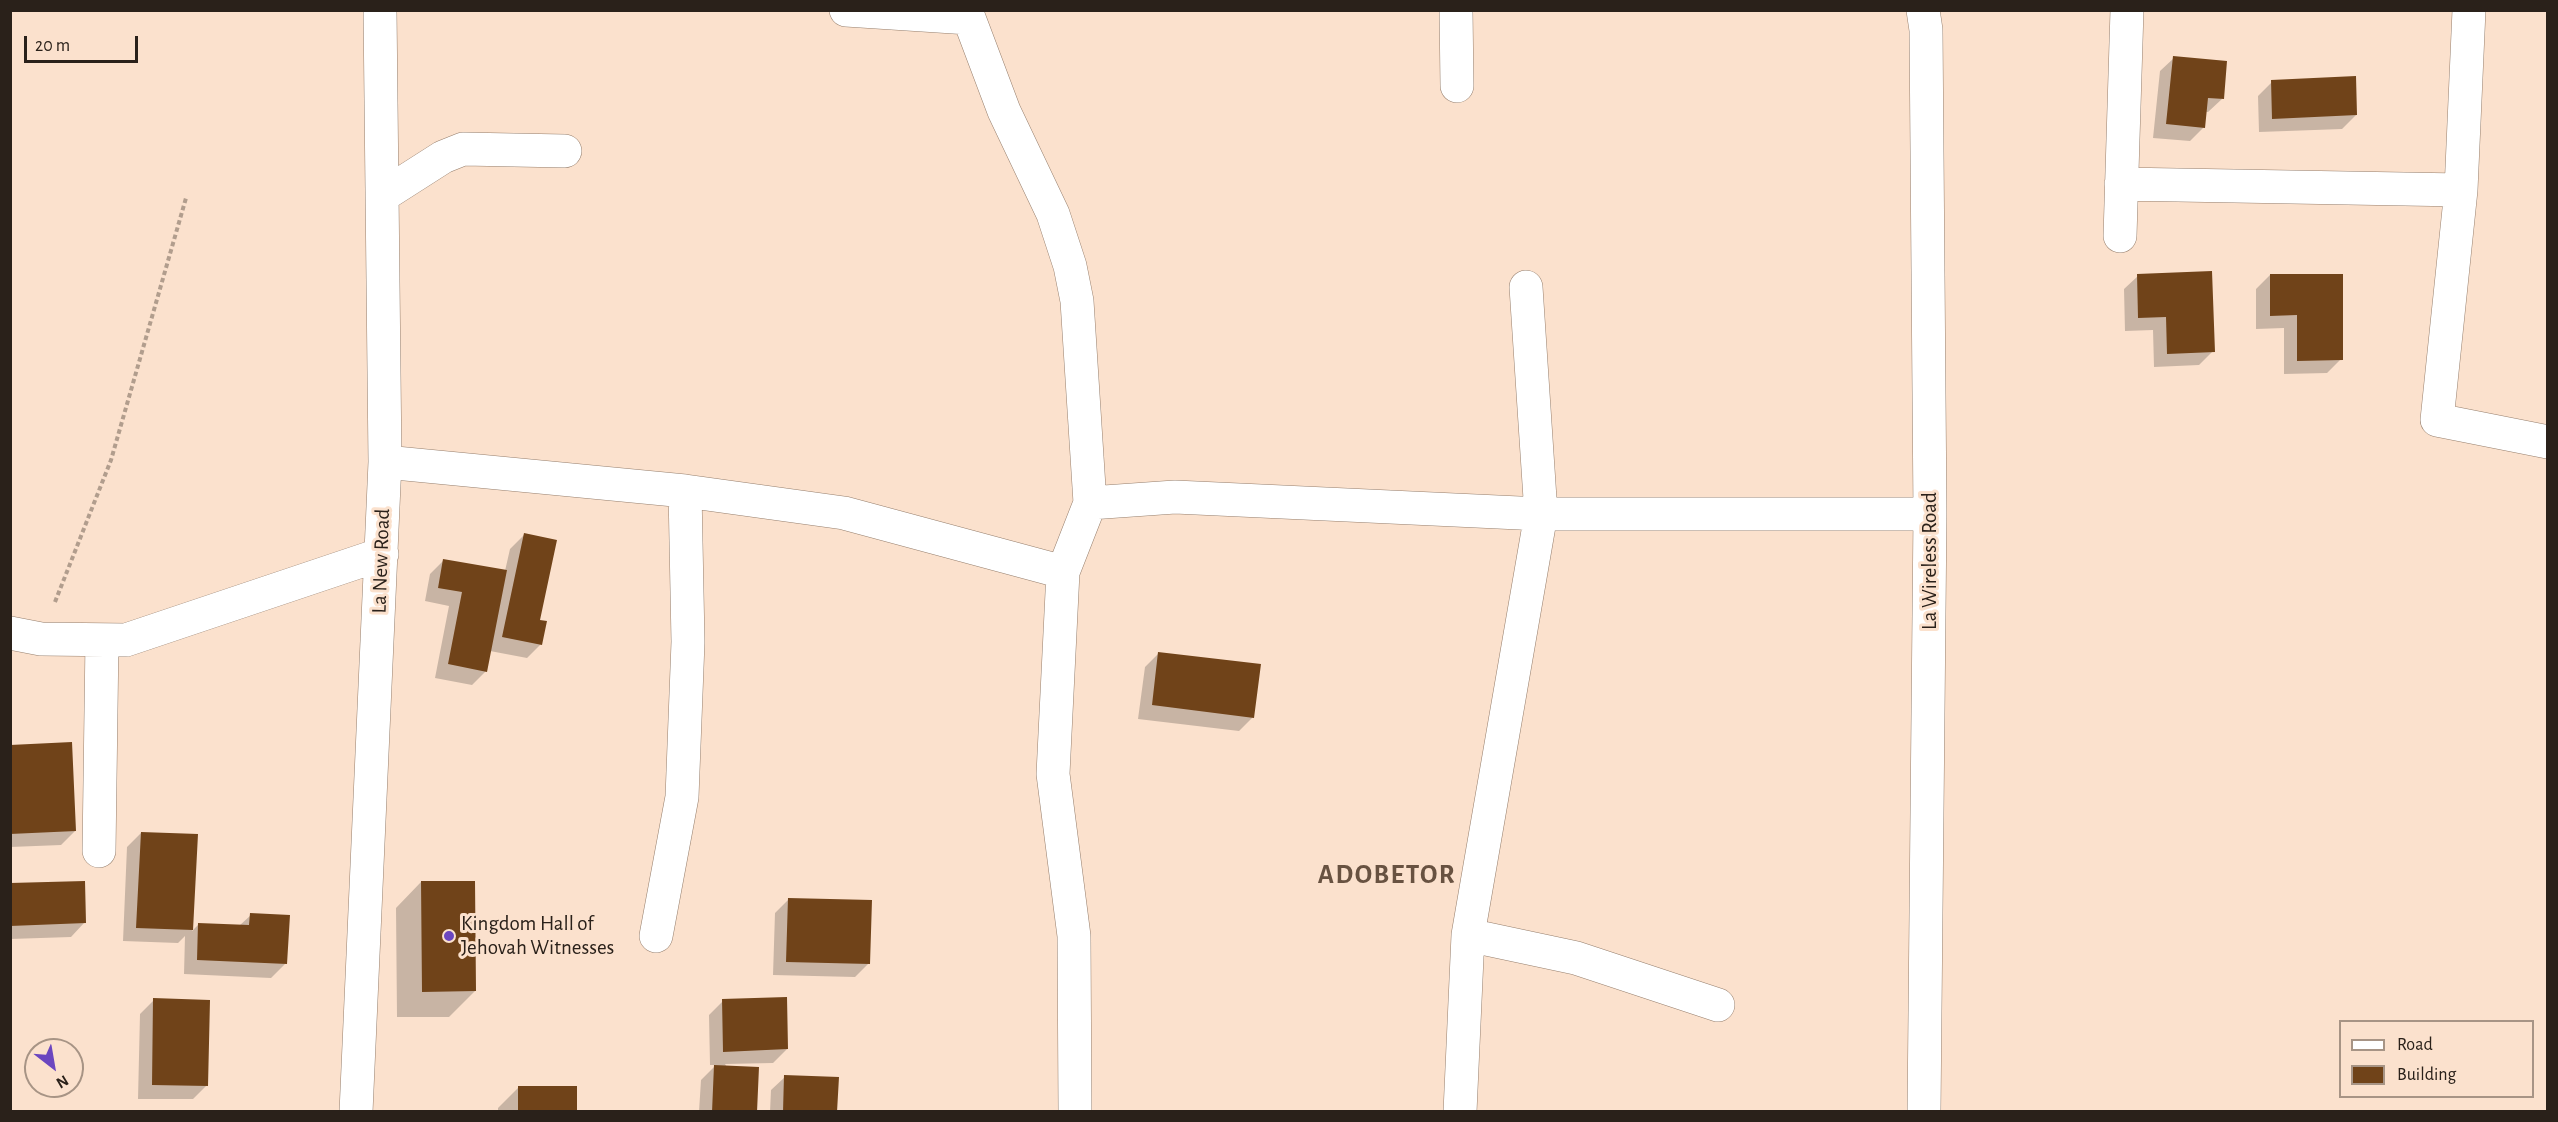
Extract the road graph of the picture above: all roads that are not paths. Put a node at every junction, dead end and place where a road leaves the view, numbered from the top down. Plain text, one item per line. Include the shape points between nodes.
1 (380, 10) edge
2 (846, 10) edge
3 (1456, 10) edge
4 (1923, 10) edge
5 (2127, 10) edge
6 (2469, 10) edge
7 (968, 14) edge
8 (1457, 86) dead end
9 (565, 151) dead end
10 (2121, 184) junction
11 (2461, 190) junction
12 (382, 196) junction
13 (2120, 236) dead end
14 (1526, 287) dead end
15 (2547, 442) edge
16 (385, 462) junction
17 (685, 490) junction
18 (1090, 503) junction
19 (1541, 514) junction
20 (1930, 514) junction
21 (382, 554) junction
22 (1063, 572) junction
23 (26, 636) edge
24 (102, 640) junction
25 (99, 851) dead end
26 (1468, 935) junction
27 (656, 936) dead end
28 (1718, 1005) dead end
29 (356, 1112) edge
30 (1075, 1112) edge
31 (1460, 1112) edge
32 (1924, 1112) edge

1 - 12 street, La New Road
2 - 7 street
3 - 8 street
4 - 20 street, La Wireless Road
5 - 10 street
6 - 11 street
7 - 18 street via 1004,111 1053,214 1070,266 1077,301
9 - 12 street via 464,149 443,157
10 - 11 street
10 - 13 street
11 - 15 street via 2437,420
12 - 16 street, La New Road
14 - 19 street
16 - 17 street
16 - 21 street, La New Road
17 - 22 street via 844,513
17 - 27 street via 688,642 682,797
18 - 19 street via 1175,497
18 - 22 street
19 - 20 street
19 - 26 street
20 - 32 street, La Wireless Road
21 - 24 street via 141,637
21 - 29 street, La New Road
22 - 30 street via 1053,774 1074,936
23 - 24 street
24 - 25 street
26 - 28 street via 1576,958
26 - 31 street

